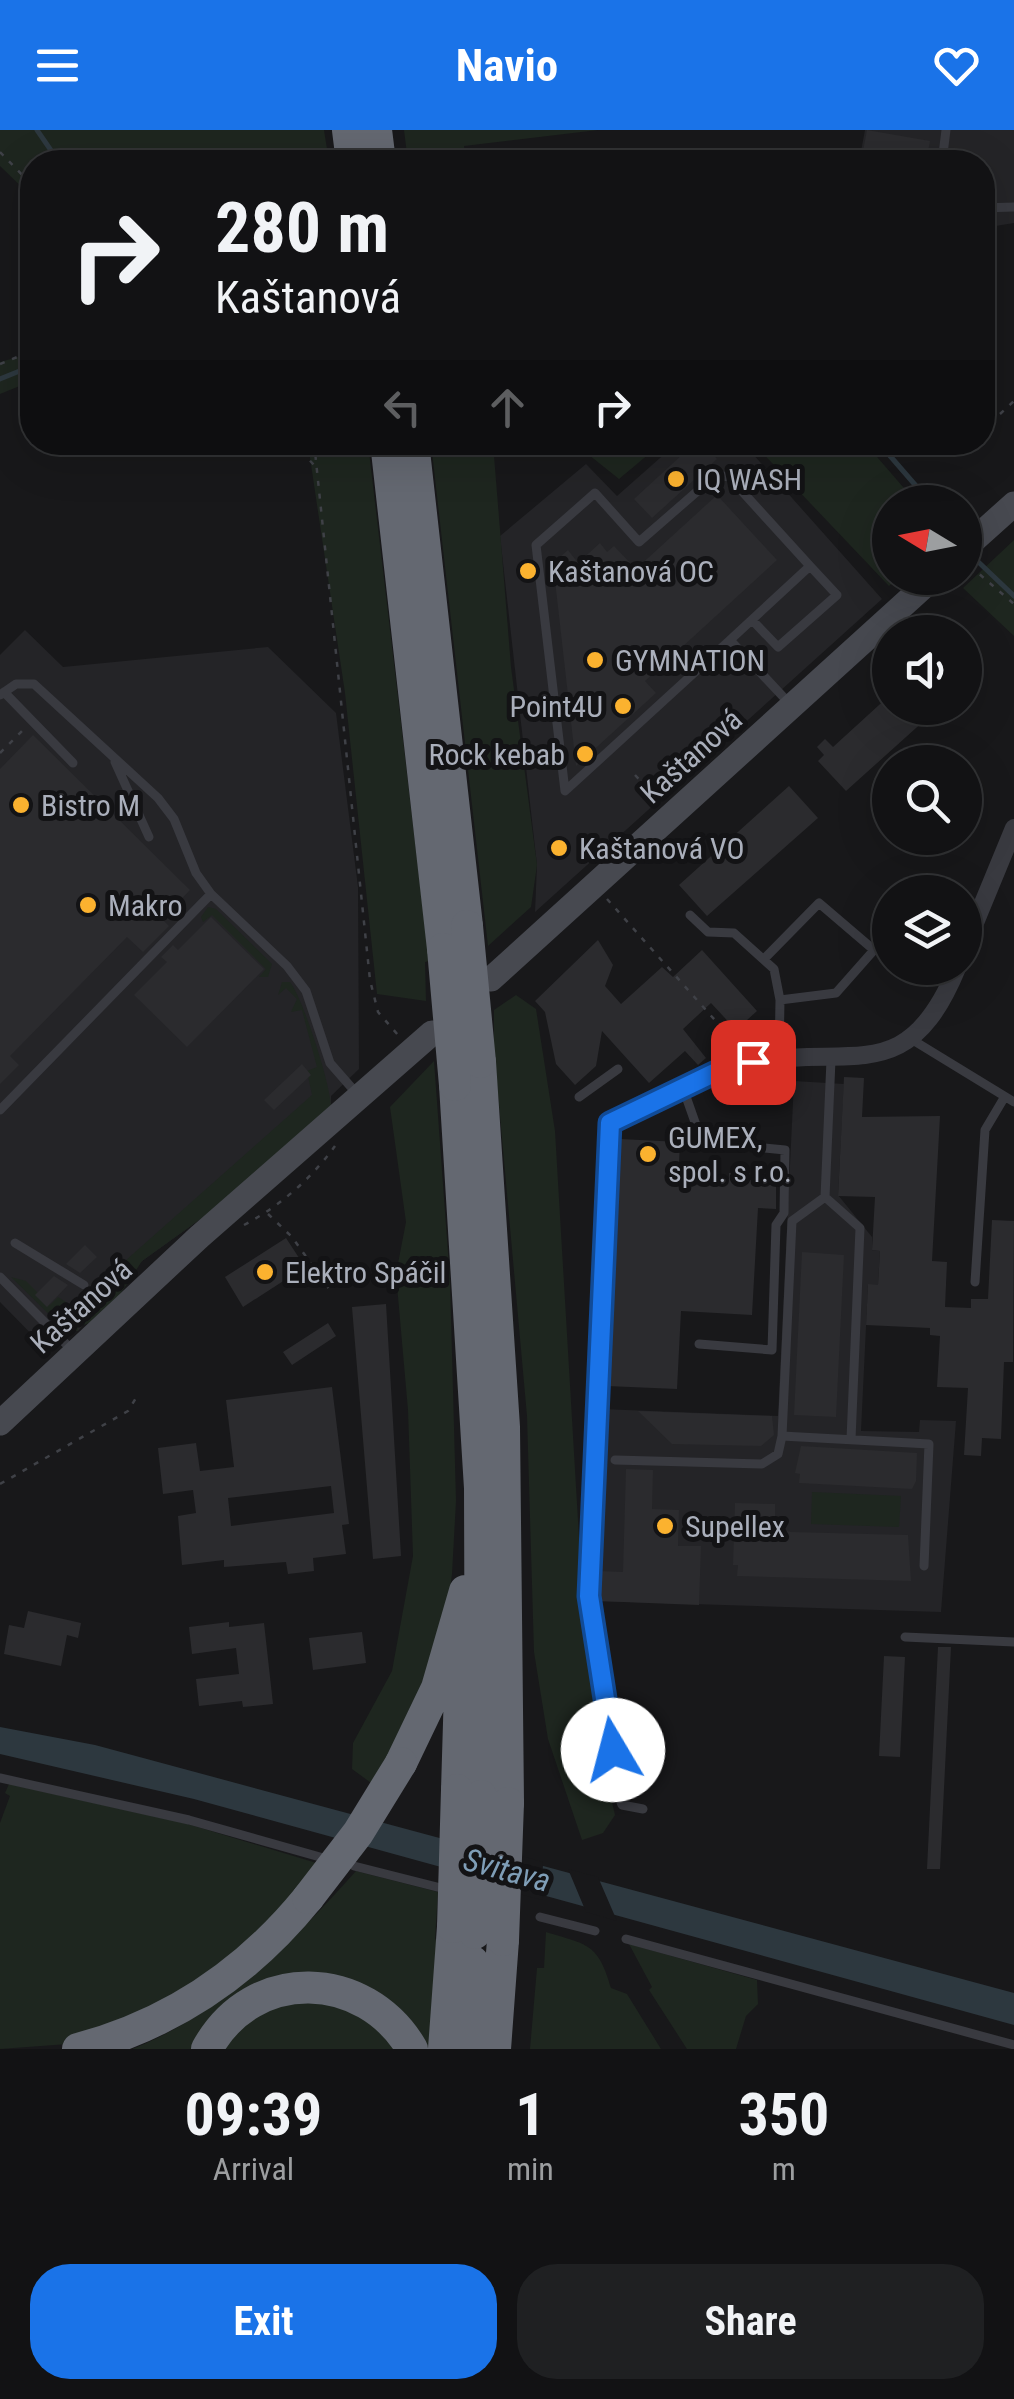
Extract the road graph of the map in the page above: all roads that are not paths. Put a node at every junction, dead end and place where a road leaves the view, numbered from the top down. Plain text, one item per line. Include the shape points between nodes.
1 (387, 455) edge
2 (414, 455) edge
3 (1014, 504) edge
4 (982, 536) edge
5 (810, 566) junction
6 (915, 595) edge
7 (752, 620) junction
8 (730, 640) junction
9 (2, 694) edge
10 (793, 707) junction
11 (112, 756) junction
12 (74, 763) dead end
13 (1014, 828) edge
14 (149, 837) dead end
15 (211, 894) junction
16 (982, 906) edge
17 (690, 915) dead end
18 (764, 959) junction
19 (491, 979) dead end
20 (948, 985) edge
21 (780, 1000) junction
22 (432, 1033) dead end
23 (911, 1039) junction
24 (778, 1060) junction
25 (831, 1060) junction
26 (618, 1069) dead end
27 (683, 1088) junction
28 (579, 1096) dead end
29 (360, 1098) junction
30 (1009, 1100) edge
31 (0, 1110) edge
32 (610, 1123) joint
33 (825, 1197) junction
34 (15, 1243) dead end
35 (0, 1278) edge
36 (975, 1282) dead end
37 (84, 1285) dead end
38 (699, 1344) dead end
39 (76, 1355) junction
40 (0, 1423) edge
41 (782, 1436) junction
42 (851, 1439) junction
43 (615, 1460) dead end
44 (480, 1488) junction
45 (924, 1566) dead end
46 (464, 1591) junction
47 (905, 1637) dead end
48 (1014, 1642) edge
49 (0, 1778) edge
50 (482, 1796) junction
51 (642, 1809) dead end
52 (328, 1859) dead end
53 (354, 1866) dead end
54 (440, 1888) dead end
55 (540, 1917) dead end
56 (595, 1931) dead end
57 (477, 1933) junction
58 (626, 1939) dead end
59 (498, 2006) junction
60 (1014, 2045) edge
61 (78, 2049) edge
62 (206, 2049) edge
63 (412, 2049) edge
64 (444, 2049) edge
65 (467, 2049) edge
66 (496, 2049) edge
67 (508, 2049) edge

1 - 44 highway, bridge via 442,949
2 - 50 highway, bridge via 480,1062 504,1427
3 - 4 main road
5 - 7 lane
5 - 7 lane via 836,595 778,647
5 - 8 lane via 729,477 716,475 639,542 595,492 536,545 565,791
6 - 10 main road, Kaštanová
7 - 8 lane
8 - 10 lane
9 - 11 lane via 16,684 34,684
9 - 12 lane
10 - 19 main road, Kaštanová
11 - 14 lane
11 - 15 lane via 174,819
13 - 16 street
15 - 29 lane via 306,990 330,1063
15 - 31 lane
17 - 18 lane via 708,932 734,933
18 - 21 lane via 774,969
18 - 21 lane via 818,902 874,950 836,993
20 - 23 street via 932,1018
21 - 24 lane
22 - 29 main road, Kaštanová
23 - 25 street via 883,1052
23 - 30 lane
24 - 25 street
24 - 27 street via 753,1062
25 - 33 lane
26 - 28 lane
27 - 32 street
27 - 38 lane via 702,1142 785,1150 772,1350
29 - 39 main road, Kaštanová via 281,1168 256,1206 162,1276
30 - 36 lane via 985,1130
32 - 51 lane via 589,1596 617,1792 622,1805
33 - 41 lane via 792,1221
33 - 42 lane via 860,1228
34 - 37 lane
35 - 39 lane
39 - 40 main road, Kaštanová
41 - 42 lane
41 - 43 lane via 778,1454 762,1464
42 - 45 lane via 929,1444
44 - 46 highway
44 - 50 highway
46 - 50 highway
46 - 61 highway, bridge via 437,1688 402,1763 308,1898 260,1950 208,1992 144,2027
47 - 48 lane
49 - 52 lane
50 - 57 highway, bridge
50 - 57 highway, bridge
53 - 54 lane
55 - 56 lane
57 - 59 highway
57 - 64 highway
57 - 65 highway
58 - 60 lane
59 - 66 highway
59 - 67 highway
62 - 63 highway via 252,2001 312,1986 370,2003

